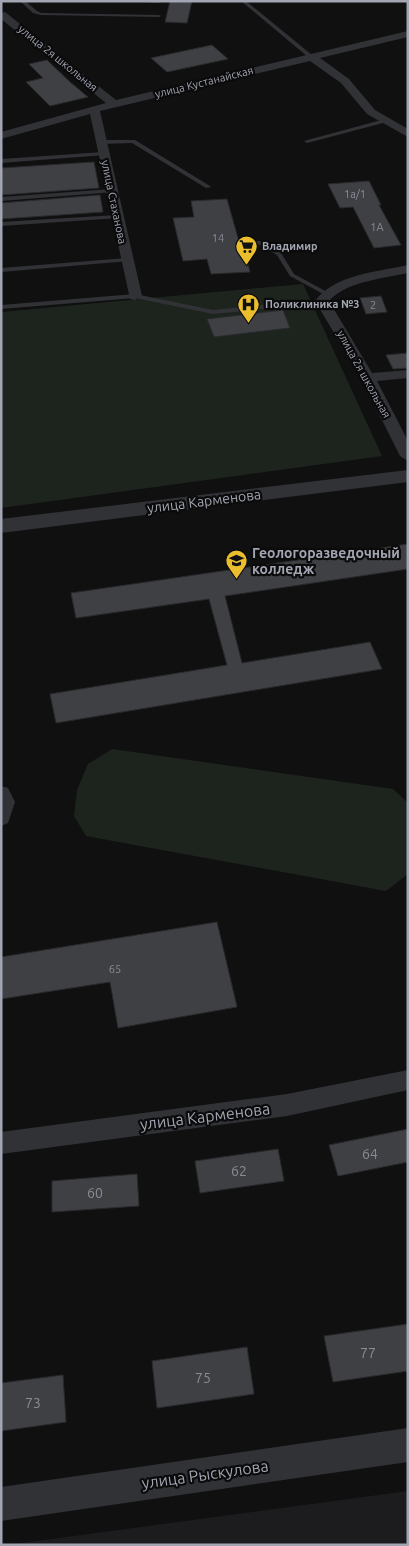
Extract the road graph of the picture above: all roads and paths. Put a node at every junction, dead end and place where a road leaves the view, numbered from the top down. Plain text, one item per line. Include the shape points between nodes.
1 (22, 1) edge
2 (130, 1) edge
3 (243, 1) edge
4 (159, 2) dead end
5 (2, 14) edge
6 (159, 16) dead end
7 (408, 34) edge
8 (310, 56) junction
9 (114, 104) junction
10 (94, 108) junction
11 (385, 121) junction
12 (408, 134) edge
13 (1, 136) edge
14 (307, 141) dead end
15 (102, 148) junction
16 (1, 161) edge
17 (208, 187) dead end
18 (112, 191) junction
19 (1, 199) edge
20 (117, 217) junction
21 (1, 224) edge
22 (258, 242) dead end
23 (126, 260) junction
24 (408, 268) edge
25 (1, 270) edge
26 (135, 296) junction
27 (324, 298) junction
28 (1, 307) edge
29 (408, 374) edge
30 (368, 378) junction
31 (408, 456) edge
32 (408, 476) edge
33 (1, 526) edge
34 (1, 793) edge
35 (1, 818) edge
36 (408, 1080) edge
37 (1, 1143) edge
38 (408, 1445) edge
39 (1, 1504) edge

1 - 6 lane via 41,14
2 - 4 lane
3 - 8 lane
5 - 9 street, улица 2я школьная
7 - 8 street, улица Кустанайская
8 - 9 street, улица Кустанайская
8 - 11 street via 345,81 371,112
9 - 10 street, улица Кустанайская
10 - 13 street, улица Кустанайская
10 - 15 street, улица Стаханова
11 - 12 street
11 - 14 lane
15 - 16 lane
15 - 17 lane via 133,141
15 - 18 street, улица Стаханова
18 - 19 lane
18 - 20 street, улица Стаханова
20 - 21 lane
20 - 23 street, улица Стаханова
22 - 27 lane via 279,254 292,275
23 - 25 lane
23 - 26 street, улица Стаханова
24 - 27 street via 340,286
26 - 27 lane via 213,312
26 - 28 lane
27 - 30 street, улица 2я школьная
29 - 30 street
30 - 31 street, улица 2я школьная
32 - 33 street, улица Карменова
34 - 35 street via 6,807
36 - 37 street, улица Карменова via 287,1105
38 - 39 street, улица Рыскулова

